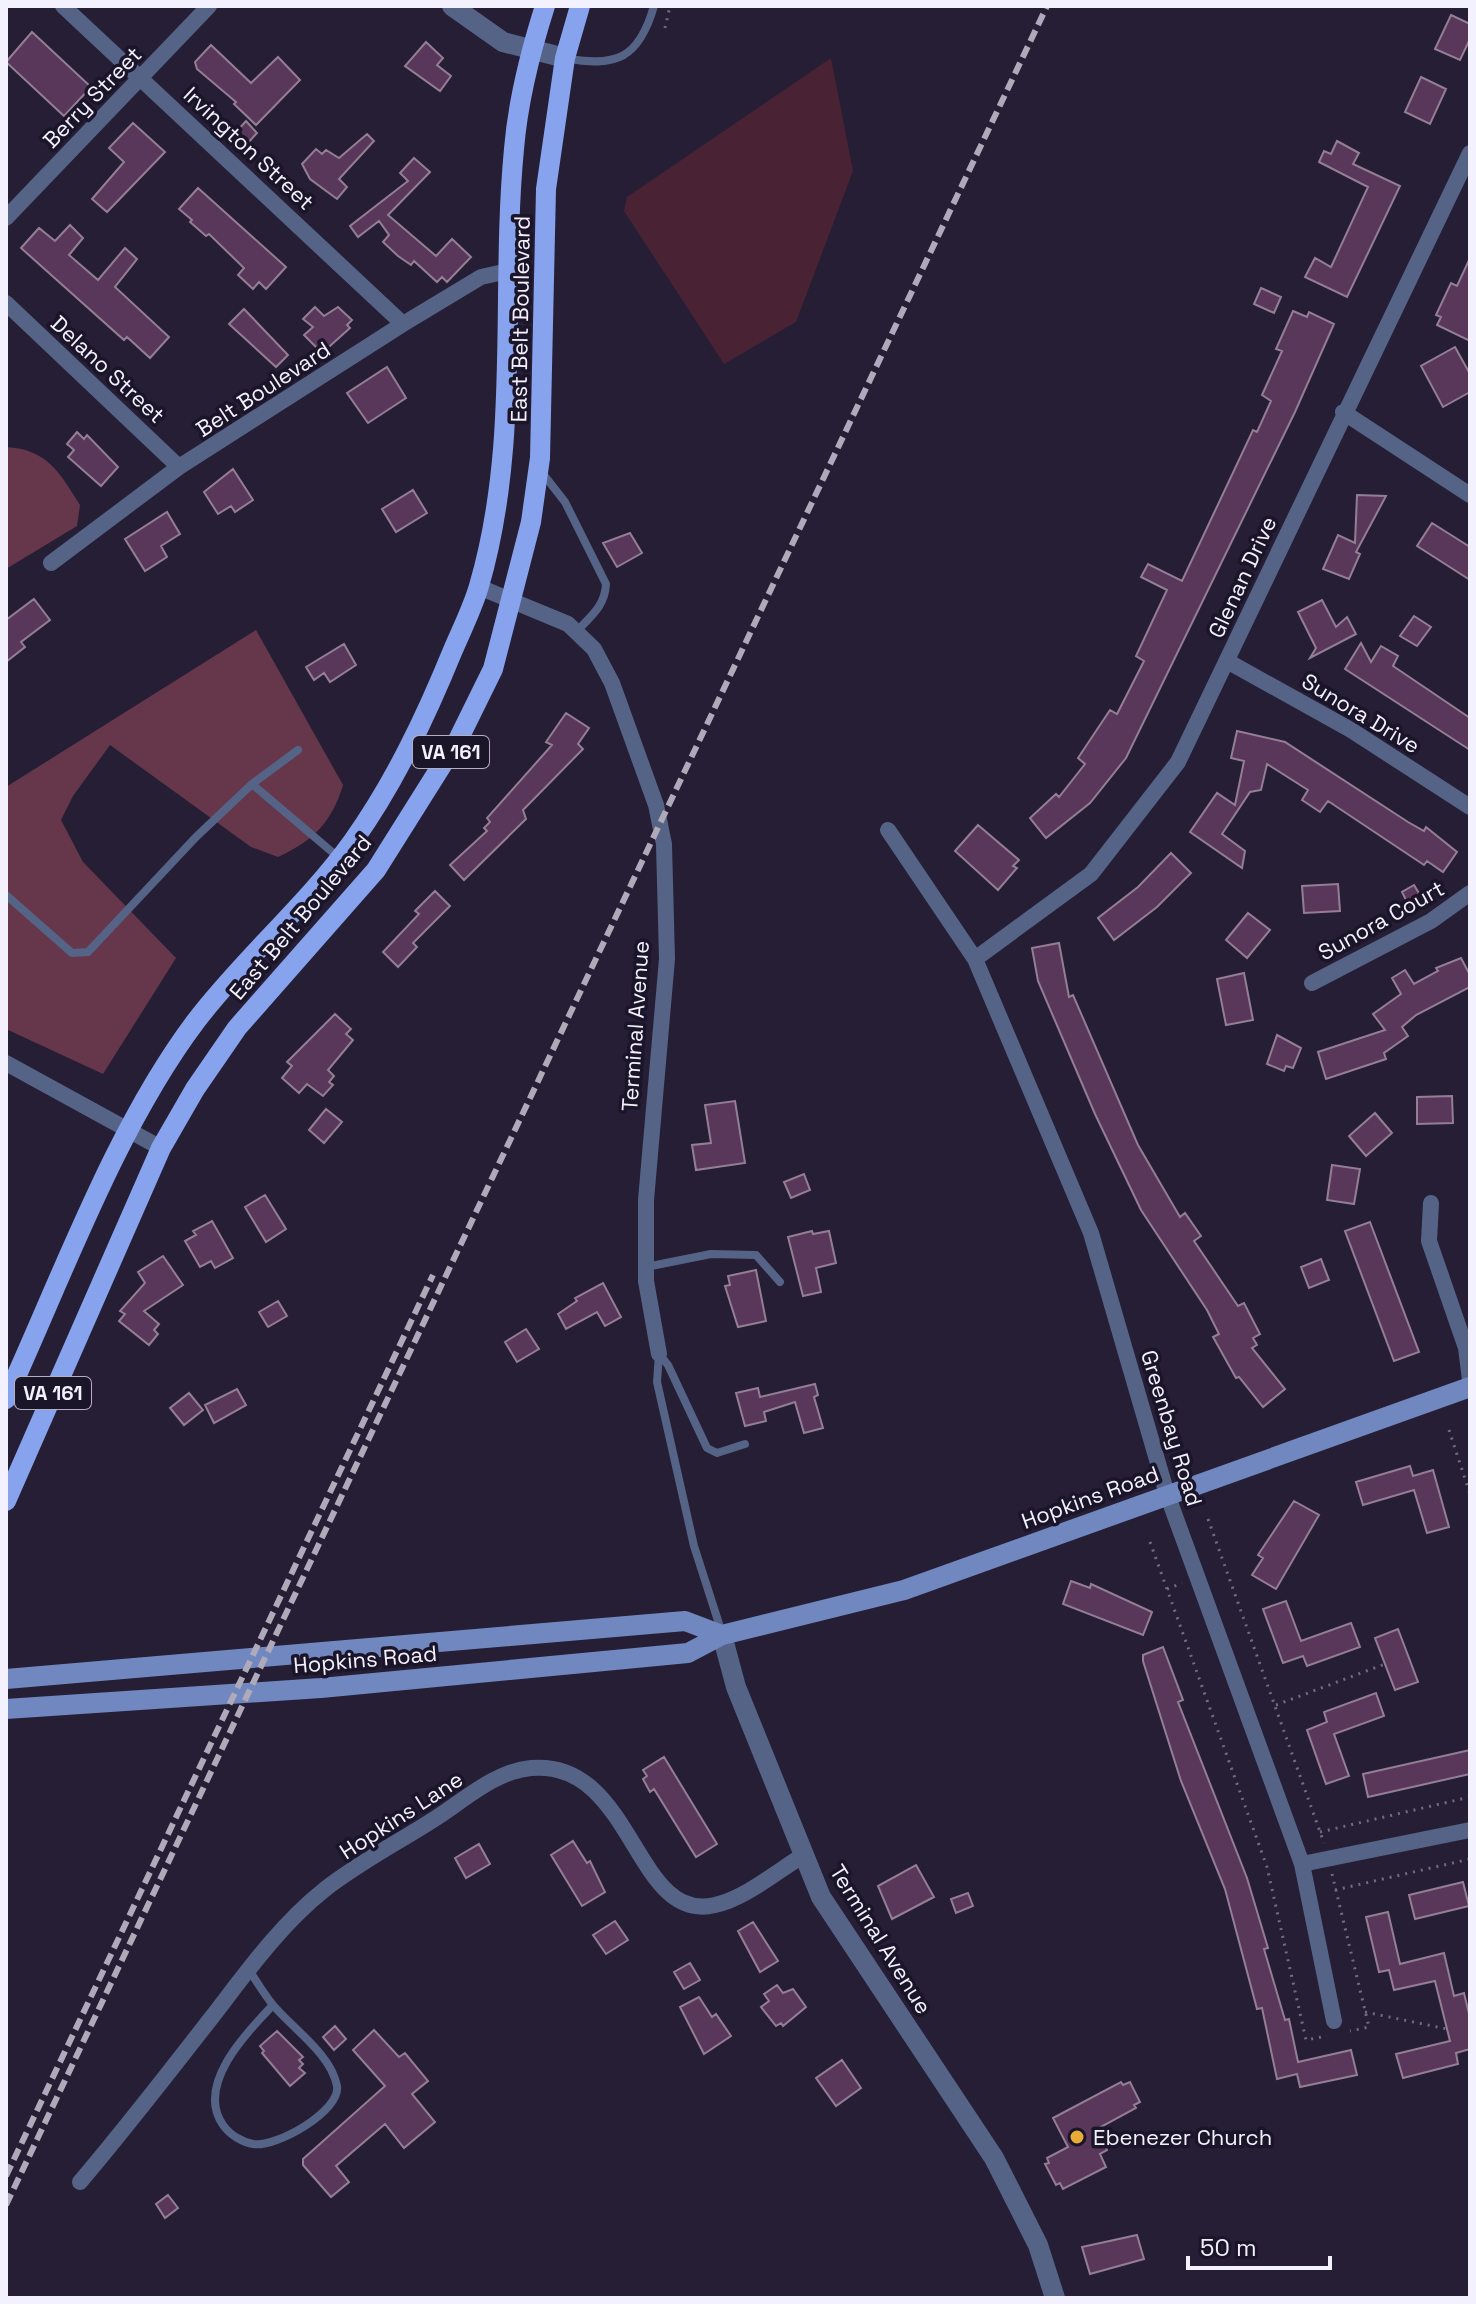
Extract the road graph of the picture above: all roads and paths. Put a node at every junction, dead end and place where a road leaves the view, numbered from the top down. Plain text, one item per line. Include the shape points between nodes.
1 (63, 6) edge
2 (209, 6) edge
3 (452, 6) edge
4 (545, 6) edge
5 (580, 6) edge
6 (654, 6) edge
7 (670, 6) edge
8 (665, 28) dead end
9 (531, 51) junction
10 (565, 58) junction
11 (142, 78) junction
12 (1468, 164) edge
13 (6, 218) edge
14 (508, 271) junction
15 (6, 303) edge
16 (403, 324) junction
17 (1343, 412) junction
18 (179, 467) junction
19 (539, 468) junction
20 (1470, 495) edge
21 (51, 563) dead end
22 (479, 587) junction
23 (513, 601) junction
24 (576, 632) junction
25 (1227, 661) junction
26 (298, 750) dead end
27 (252, 784) junction
28 (1470, 807) edge
29 (888, 830) dead end
30 (339, 858) junction
31 (1470, 893) edge
32 (6, 895) edge
33 (975, 959) junction
34 (1312, 983) dead end
35 (6, 1063) edge
36 (129, 1130) junction
37 (161, 1148) junction
38 (1431, 1203) dead end
39 (646, 1267) junction
40 (780, 1282) dead end
41 (659, 1354) junction
42 (1470, 1380) edge
43 (1470, 1387) edge
44 (6, 1399) edge
45 (1449, 1430) dead end
46 (745, 1444) dead end
47 (1167, 1494) junction
48 (1470, 1494) edge
49 (6, 1501) edge
50 (1208, 1519) dead end
51 (1150, 1542) dead end
52 (1185, 1582) dead end
53 (1167, 1589) junction
54 (722, 1635) junction
55 (1385, 1664) dead end
56 (6, 1679) edge
57 (1275, 1705) junction
58 (6, 1709) edge
59 (1470, 1797) edge
60 (1470, 1830) edge
61 (1320, 1832) junction
62 (1327, 1850) dead end
63 (804, 1855) junction
64 (1470, 1859) edge
65 (1302, 1864) junction
66 (1331, 1869) dead end
67 (1335, 1890) junction
68 (248, 1969) junction
69 (273, 2005) junction
70 (1365, 2012) junction
71 (1334, 2021) dead end
72 (1447, 2029) dead end
73 (80, 2182) dead end
74 (1055, 2298) edge

1 - 11 street, Irvington Street
2 - 11 street, Berry Street
3 - 9 street via 491,36
4 - 9 main road, East Belt Boulevard / VA 161
5 - 10 main road, East Belt Boulevard / VA 161
6 - 10 lane via 647,29 628,54 598,62
7 - 8 path
9 - 10 street
9 - 14 main road, East Belt Boulevard / VA 161 via 514,151
10 - 19 main road, East Belt Boulevard / VA 161 via 546,189
11 - 13 street, Berry Street
11 - 16 street, Irvington Street
12 - 17 street, Glenan Drive
14 - 16 street, Belt Boulevard via 481,277
14 - 22 main road, East Belt Boulevard / VA 161 via 505,442
15 - 18 street, Delano Street
16 - 18 street, Belt Boulevard
17 - 20 street
17 - 25 street, Glenan Drive
18 - 21 street, Belt Boulevard
19 - 23 main road, East Belt Boulevard / VA 161
19 - 24 lane via 565,502 606,584 599,608
22 - 23 street, Terminal Avenue
22 - 30 main road, East Belt Boulevard / VA 161 via 396,772
23 - 24 street, Terminal Avenue
23 - 37 main road, East Belt Boulevard / VA 161 via 493,669 427,793 376,870 237,1028
24 - 39 street, Terminal Avenue via 594,649 612,683 656,805 664,844 667,959 646,1200
25 - 28 street, Sunora Drive via 1351,730
25 - 33 street, Glenan Drive via 1178,762 1091,874
26 - 27 lane
27 - 30 lane
27 - 32 lane via 88,952 72,953
29 - 33 street, Greenbay Road
30 - 36 main road, East Belt Boulevard / VA 161 via 197,1021
31 - 34 street, Sunora Court via 1431,921
33 - 47 street, Greenbay Road via 1091,1233
35 - 36 street
36 - 37 street
36 - 44 main road, East Belt Boulevard / VA 161
37 - 49 main road, East Belt Boulevard / VA 161
38 - 42 street via 1429,1241 1466,1348
39 - 40 lane via 732,1252 756,1255
39 - 41 street, Terminal Avenue
41 - 46 lane via 707,1448 717,1453
41 - 54 lane, Terminal Avenue via 657,1382 694,1546
43 - 47 main road, Hopkins Road
45 - 48 path
47 - 54 main road, Hopkins Road via 904,1590
47 - 65 street, Greenbay Road
50 - 57 path
51 - 53 path
52 - 53 path
53 - 70 path via 1267,1867 1306,2040 1369,2027
54 - 56 main road, Hopkins Road via 685,1621
54 - 58 main road, Hopkins Road via 688,1653 321,1688
54 - 63 street, Terminal Avenue via 736,1687
55 - 57 path
57 - 61 path
59 - 61 path
60 - 65 street
61 - 62 path
63 - 68 street, Hopkins Lane via 730,1900 696,1907 677,1901 659,1883 589,1784 556,1769 517,1771 498,1778 324,1891
63 - 74 street, Terminal Avenue via 821,1897 994,2158 1038,2245
64 - 67 path
65 - 71 street, Greenbay Road
66 - 67 path
67 - 70 path
68 - 69 lane
68 - 73 street, Hopkins Lane
69 - 69 lane via 332,2070 338,2089 333,2103 317,2118 276,2141 257,2145 228,2132 215,2099 238,2043
70 - 72 path

